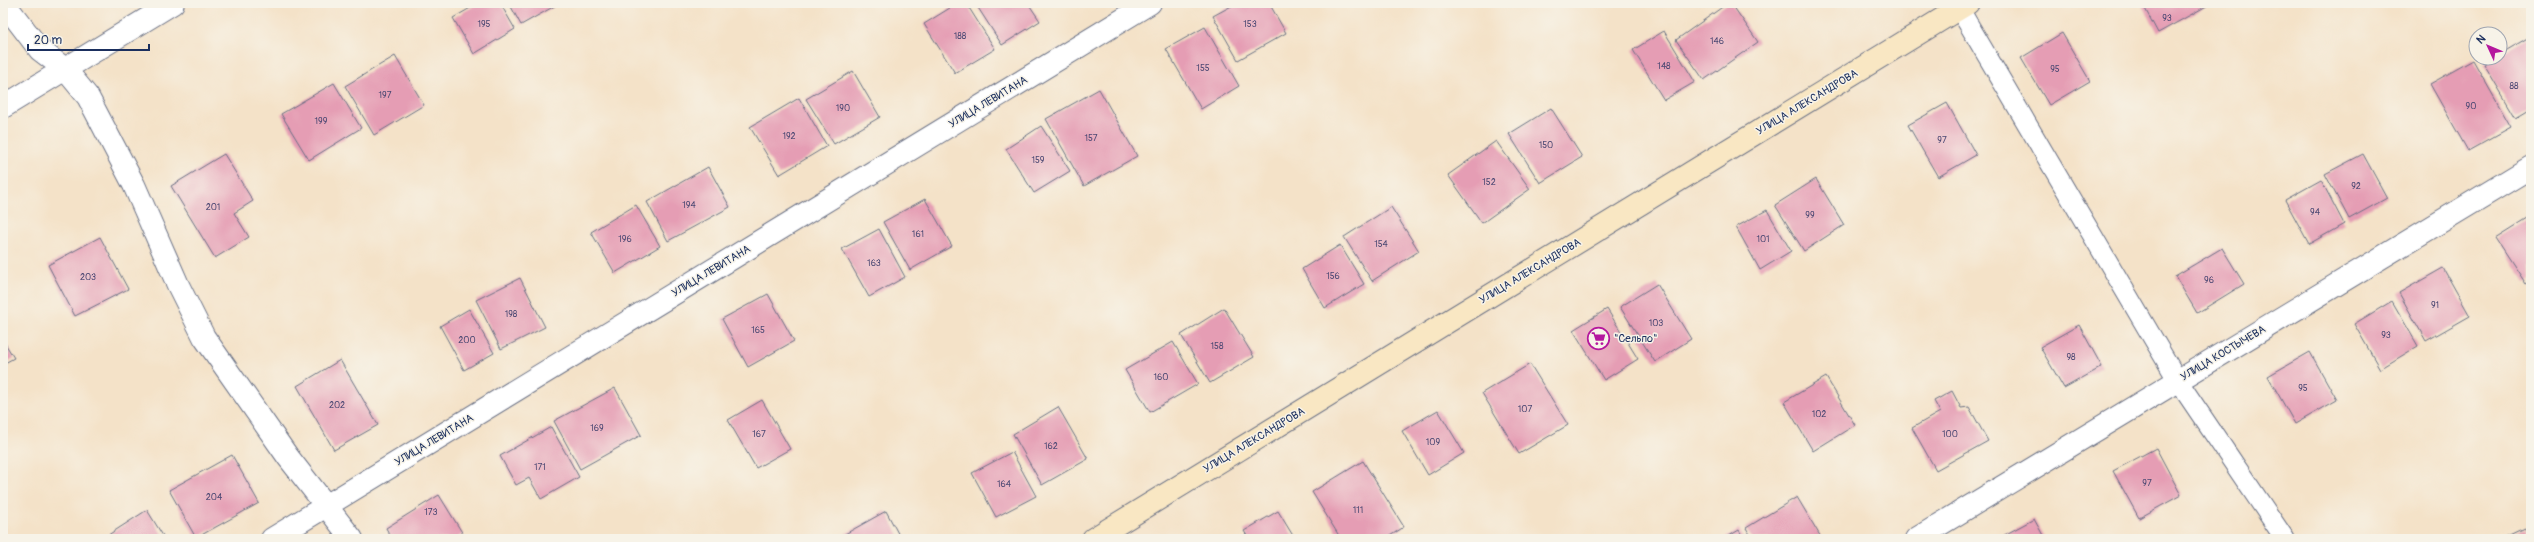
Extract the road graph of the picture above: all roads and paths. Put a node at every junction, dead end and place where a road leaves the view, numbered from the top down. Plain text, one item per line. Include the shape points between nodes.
1 (4, 3) edge
2 (173, 3) edge
3 (1150, 3) edge
4 (1961, 5) edge
5 (65, 69) junction
6 (3, 107) edge
7 (2531, 167) edge
8 (2178, 381) junction
9 (326, 506) junction
10 (272, 539) edge
11 (352, 539) edge
12 (1092, 539) edge
13 (1916, 539) edge
14 (2285, 539) edge

1 - 5 street via 40,50
2 - 5 street
3 - 9 street, УЛИЦА ЛЕВИТАНА
4 - 8 lane
4 - 12 street, УЛИЦА АЛЕКСАНДРОВА
5 - 6 street
5 - 9 street via 88,97 134,185 204,337 288,457
7 - 8 street, УЛИЦА КОСТЫЧЕВА
8 - 13 street, УЛИЦА КОСТЫЧЕВА
8 - 14 lane
9 - 10 street, УЛИЦА ЛЕВИТАНА
9 - 11 street

